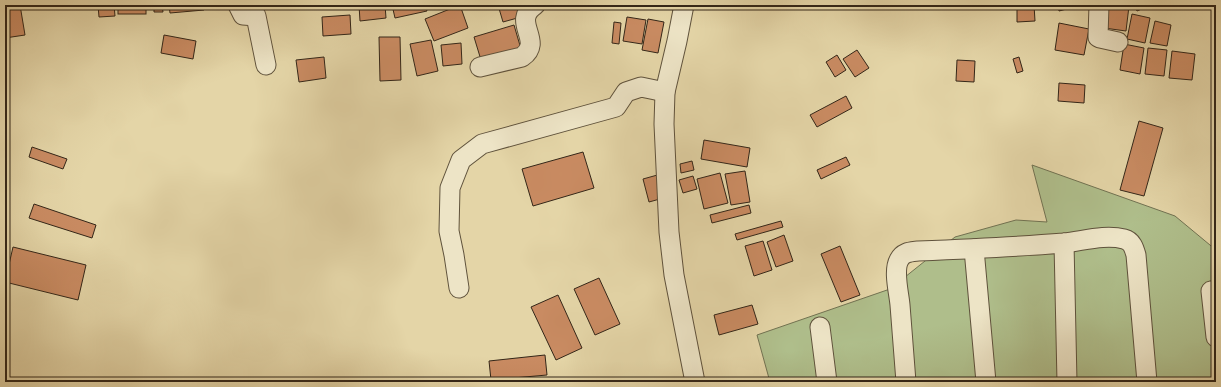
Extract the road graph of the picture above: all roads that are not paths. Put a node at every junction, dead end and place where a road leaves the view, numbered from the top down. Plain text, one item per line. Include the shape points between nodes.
1 (238, 5) edge
2 (535, 5) edge
3 (684, 5) edge
4 (1098, 5) edge
5 (1118, 42) dead end
6 (266, 65) dead end
7 (480, 67) dead end
8 (665, 92) junction
9 (1064, 242) junction
10 (974, 249) junction
11 (459, 288) dead end
12 (1211, 291) dead end
13 (820, 327) dead end
14 (1216, 337) edge
15 (695, 382) edge
16 (827, 382) edge
17 (906, 382) edge
18 (986, 382) edge
19 (1067, 382) edge
20 (1147, 382) edge

1 - 6 street via 243,14 256,16
2 - 7 street via 528,9 525,19 530,41 528,52 522,57
3 - 8 street
4 - 5 street via 1098,37
8 - 11 street via 641,87 626,92 616,107 482,144 461,160 450,188 449,231
8 - 15 street via 669,232 674,275
9 - 10 street
9 - 19 street
9 - 20 street via 1113,237 1126,240 1134,246
10 - 17 street via 913,251 900,258 897,284
10 - 18 street
12 - 14 street
13 - 16 street

